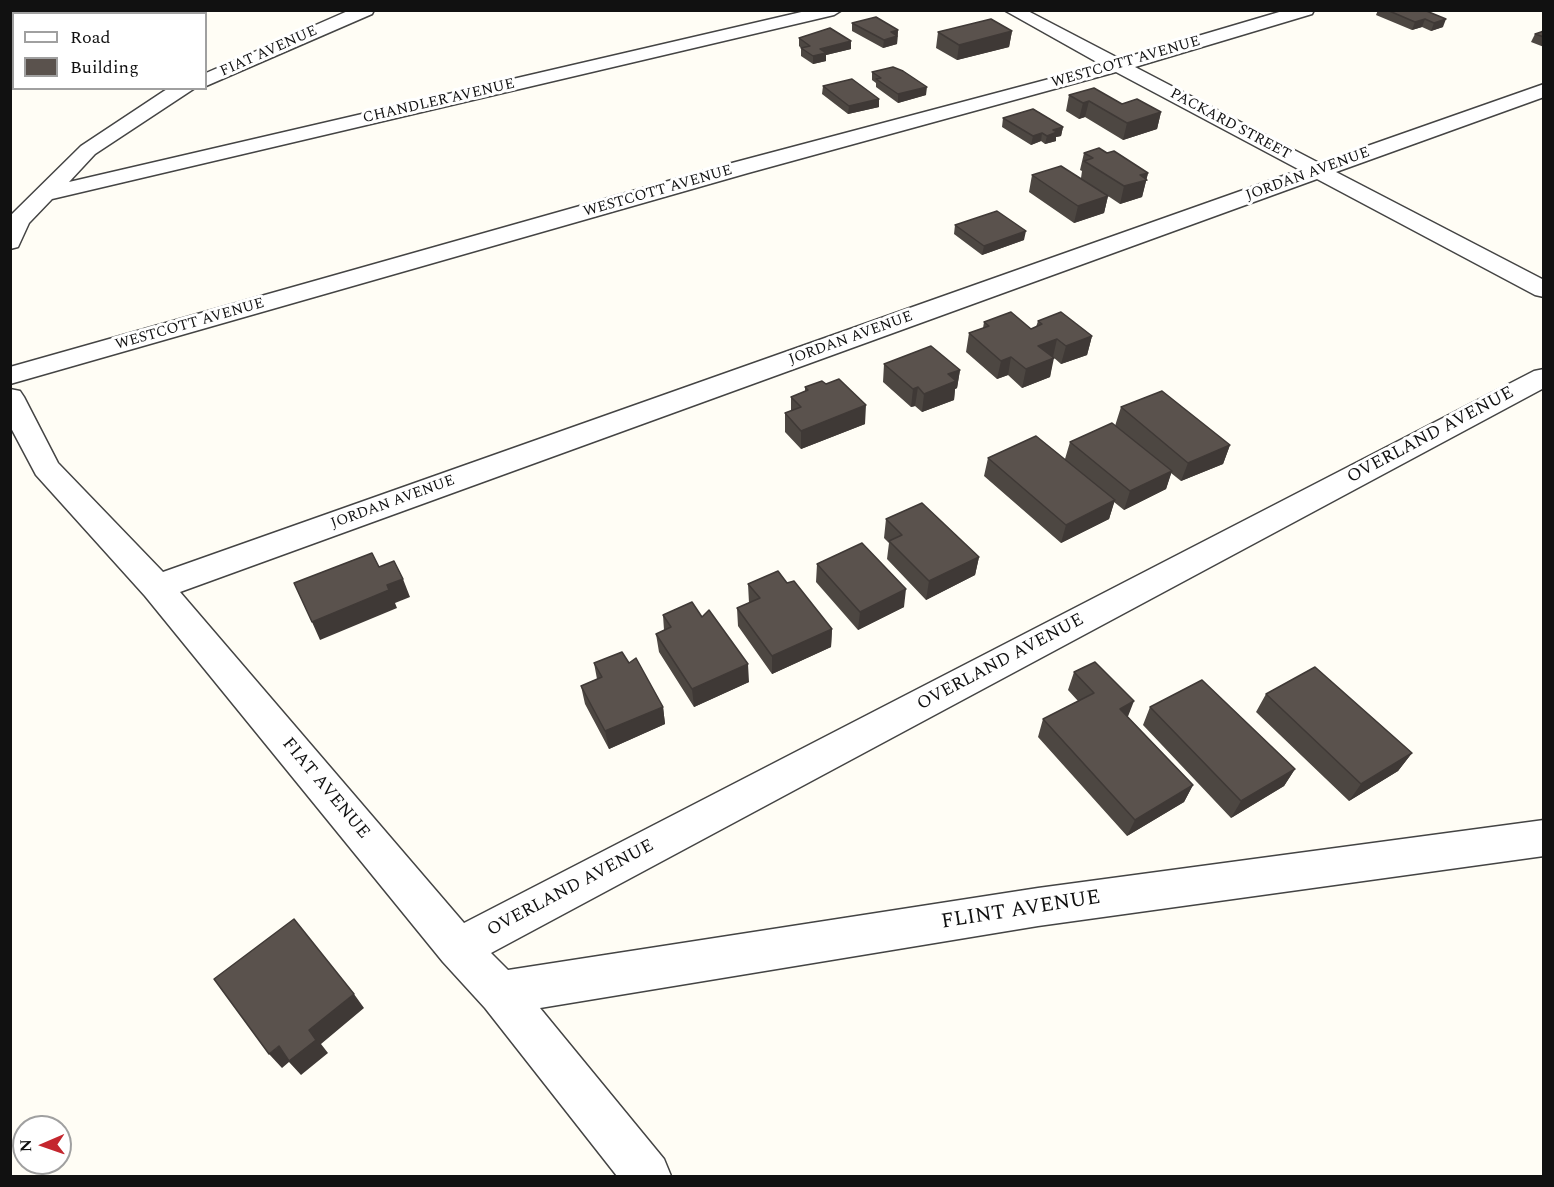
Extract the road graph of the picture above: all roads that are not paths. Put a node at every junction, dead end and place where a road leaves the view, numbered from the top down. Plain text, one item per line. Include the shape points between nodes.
1 (366, 10) edge
2 (834, 10) edge
3 (1012, 10) edge
4 (1306, 10) edge
5 (1118, 66) junction
6 (207, 80) edge
7 (182, 90) edge
8 (1544, 90) edge
9 (1319, 171) junction
10 (45, 194) junction
11 (10, 242) edge
12 (1544, 290) edge
13 (10, 376) edge
14 (1544, 377) edge
15 (10, 397) edge
16 (157, 587) junction
17 (1544, 838) edge
18 (458, 948) junction
19 (500, 993) junction
20 (647, 1176) edge

1 - 6 street, FIAT AVENUE
2 - 10 street, CHANDLER AVENUE
3 - 5 street, PACKARD STREET
4 - 5 street, WESTCOTT AVENUE
5 - 9 street, PACKARD STREET
5 - 13 street, WESTCOTT AVENUE via 740,168
7 - 10 street via 88,150
8 - 9 street, JORDAN AVENUE
9 - 12 street, PACKARD STREET
9 - 16 street, JORDAN AVENUE
10 - 11 street via 18,221
14 - 18 street, OVERLAND AVENUE
15 - 16 street, FIAT AVENUE via 46,468
16 - 18 street, FIAT AVENUE
17 - 19 street, FLINT AVENUE via 1038,907
18 - 19 street, FIAT AVENUE
19 - 20 street, FIAT AVENUE

